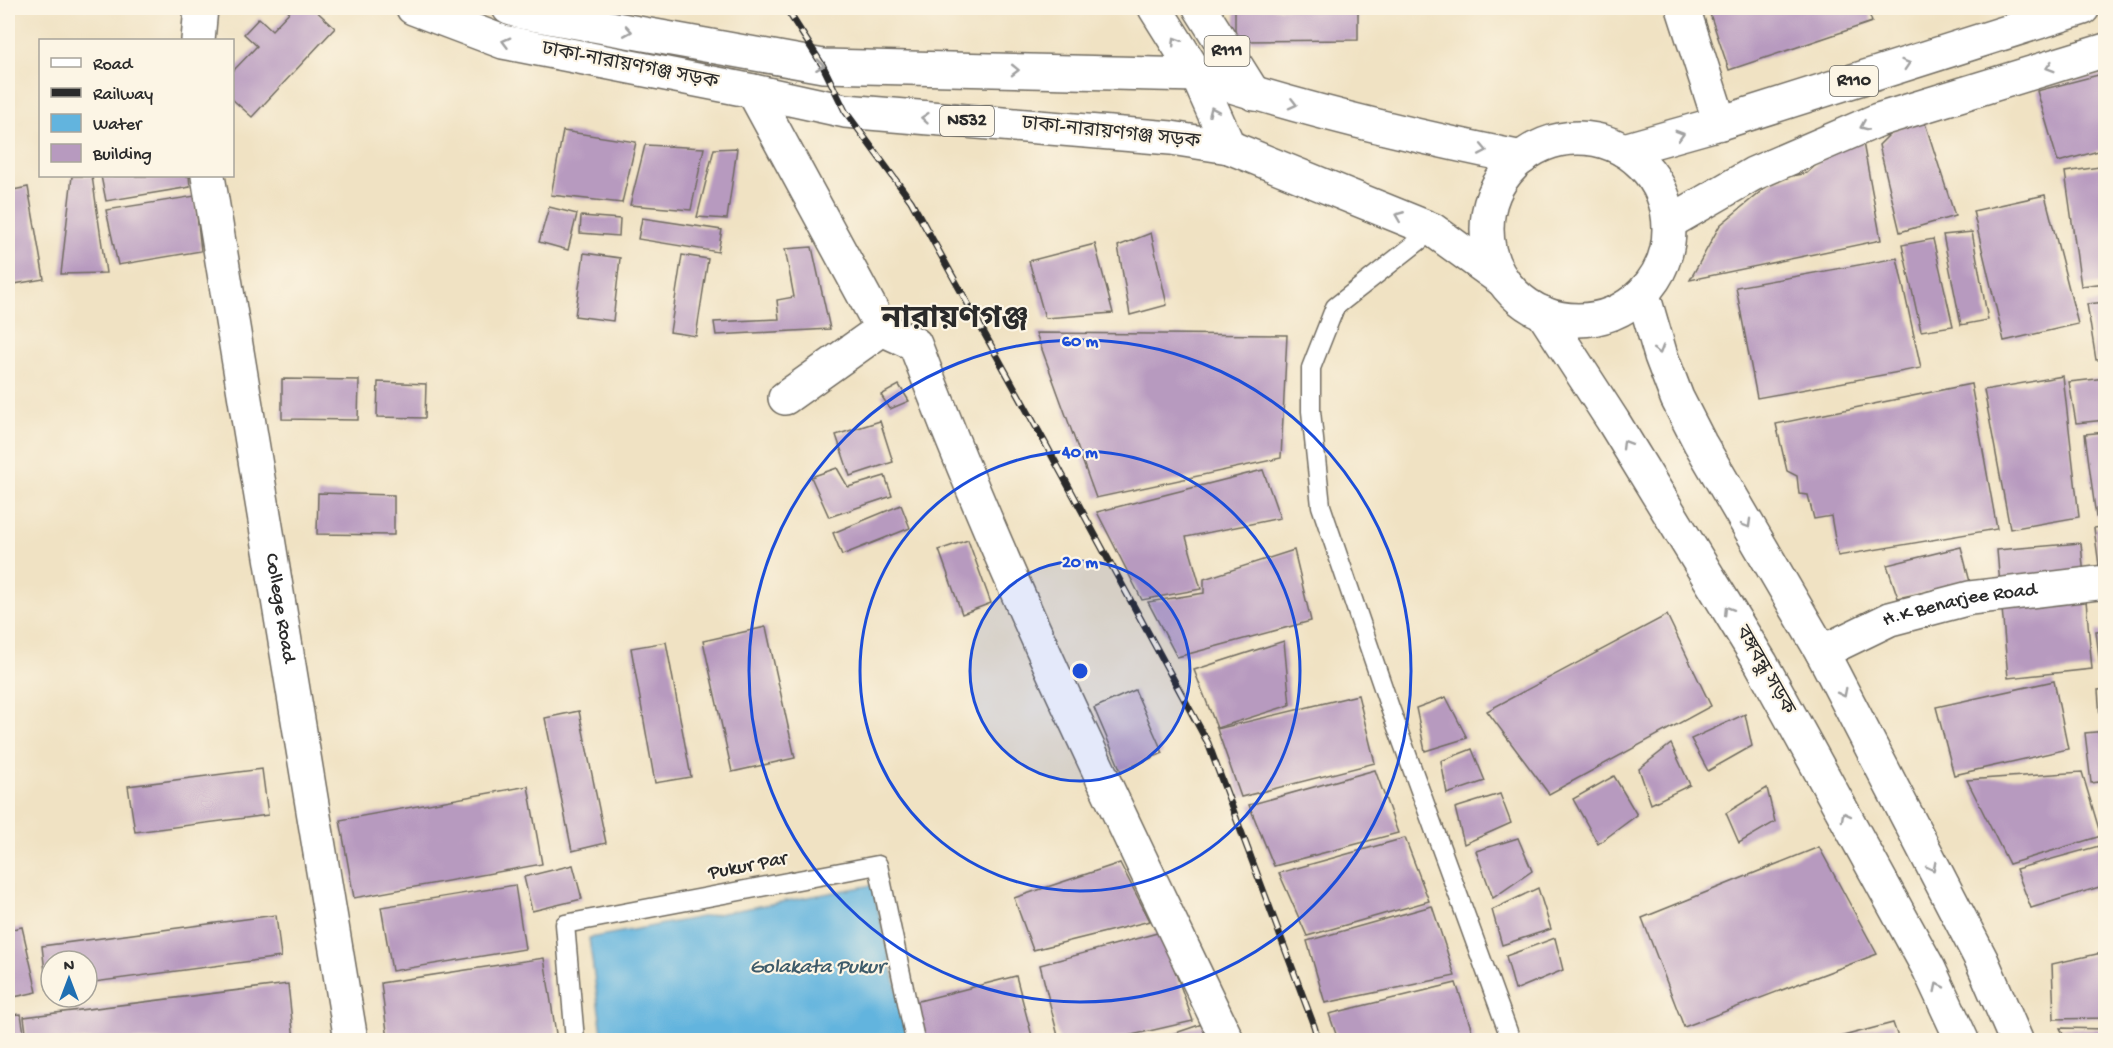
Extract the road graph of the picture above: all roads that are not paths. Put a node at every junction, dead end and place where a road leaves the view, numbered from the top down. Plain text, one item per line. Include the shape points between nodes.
1 (413, 8) edge
2 (509, 8) edge
3 (1155, 8) edge
4 (1200, 8) edge
5 (1683, 8) edge
6 (2083, 8) edge
7 (2106, 50) edge
8 (1197, 75) junction
9 (753, 91) junction
10 (1254, 94) junction
11 (1720, 123) junction
12 (1229, 147) junction
13 (1624, 150) junction
14 (1522, 158) junction
15 (208, 177) edge
16 (1670, 222) junction
17 (1433, 230) junction
18 (1502, 280) junction
19 (1643, 294) junction
20 (1543, 313) junction
21 (882, 329) junction
22 (785, 398) dead end
23 (2106, 582) edge
24 (1822, 652) junction
25 (351, 1041) edge
26 (575, 1041) edge
27 (915, 1041) edge
28 (1227, 1041) edge
29 (1511, 1041) edge
30 (1962, 1041) edge
31 (2016, 1041) edge

9 -> 1 main road, ঢাকা-নারায়ণগঞ্জ সড়ক / N532 via 504,42
2 -> 8 main road, ঢাকা-নারায়ণগঞ্জ সড়ক via 823,66
8 -> 3 main road, R111
4 - 10 main road, R111
5 - 11 main road
11 -> 6 main road, R110
7 -> 16 main road, R110 via 1878,120 1753,174
8 - 10 main road, ঢাকা-নারায়ণগঞ্জ সড়ক
12 -> 8 main road
12 -> 9 main road, ঢাকা-নারায়ণগঞ্জ সড়ক / N532 via 1171,138 846,111
9 - 21 main road
10 -> 14 main road, ঢাকা-নারায়ণগঞ্জ সড়ক
13 -> 11 main road, R110
17 -> 12 main road, ঢাকা-নারায়ণগঞ্জ সড়ক / N532
13 - 14 main road via 1599,141 1572,138 1545,144
13 - 16 main road via 1647,169 1663,194
14 - 18 main road via 1503,177 1491,202 1487,228 1490,255
15 - 25 main road, College Road
16 - 19 main road via 1664,261
17 - 18 main road, ঢাকা-নারায়ণগঞ্জ সড়ক / N532
17 - 29 lane via 1335,307 1311,368 1311,411 1321,506
18 - 20 main road via 1520,300
19 - 20 main road via 1616,312 1585,321
19 -> 24 main road via 1677,398
30 -> 20 main road, বঙ্গবন্ধু সড়ক via 1929,969 1761,663
21 - 22 main road
21 - 28 main road via 915,345 1051,669
23 - 24 main road, H.K Benarjee Road via 1970,598 1890,619
24 -> 31 main road via 1981,959
26 - 27 lane, Pukur Par via 565,924 878,865

